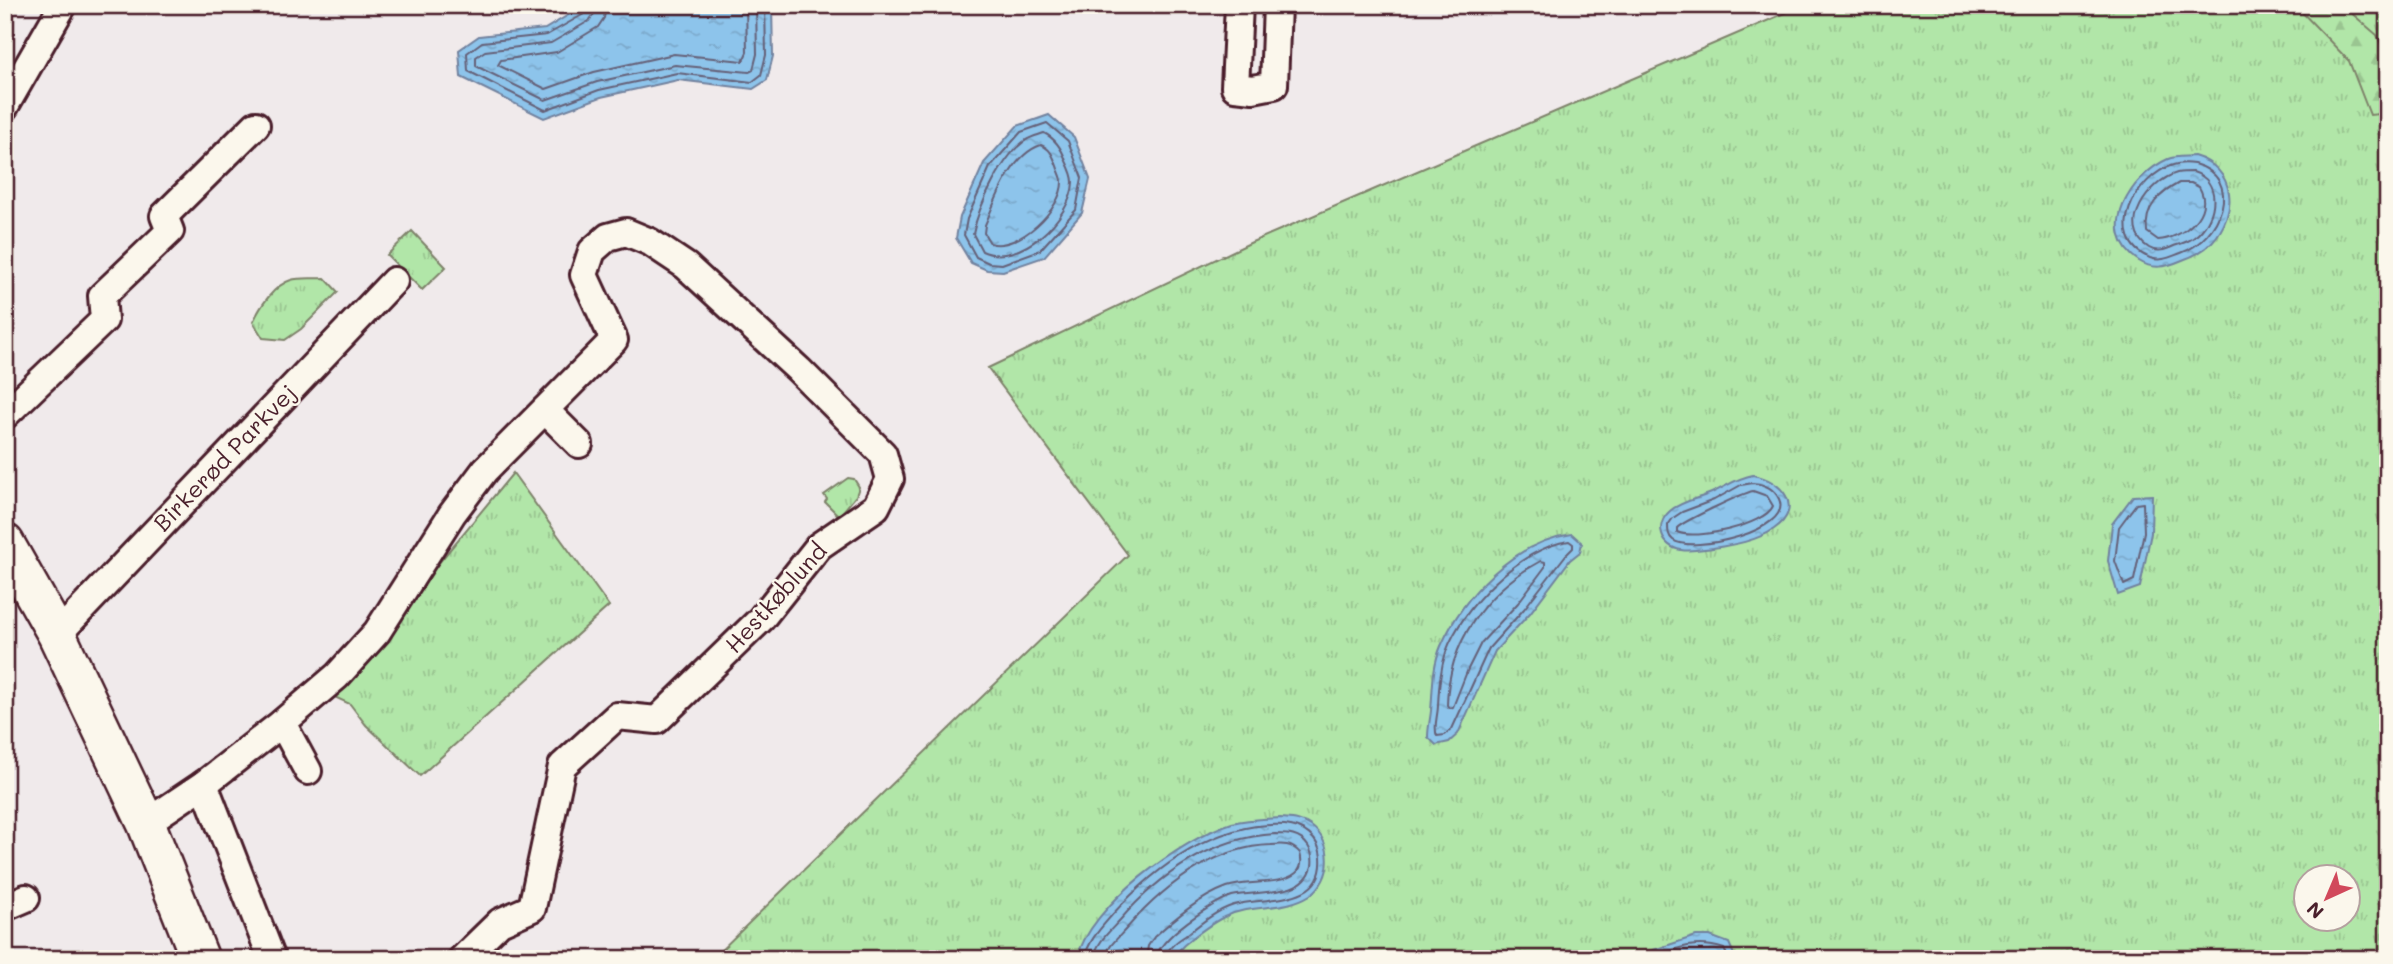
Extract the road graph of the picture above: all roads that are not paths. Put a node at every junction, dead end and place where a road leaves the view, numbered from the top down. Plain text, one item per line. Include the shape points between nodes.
1 (63, 5) edge
2 (1238, 5) edge
3 (1277, 5) edge
4 (5, 106) edge
5 (256, 125) dead end
6 (394, 281) dead end
7 (545, 410) junction
8 (5, 415) edge
9 (579, 444) dead end
10 (5, 543) edge
11 (57, 635) junction
12 (282, 723) junction
13 (308, 771) dead end
14 (204, 784) junction
15 (146, 823) junction
16 (200, 959) edge
17 (272, 959) edge
18 (462, 959) edge

1 - 4 street
2 - 3 street via 1235,87 1253,89 1274,85
5 - 8 street via 164,216 170,231 103,296 104,320
6 - 11 street, Birkerød Parkvej
7 - 9 street
7 - 12 street, Hestkøblund via 485,470 460,503 377,632 337,676
7 - 18 street, Hestkøblund via 614,340 584,275 592,251 608,237 626,232 686,266 799,370 883,454 890,479 876,507 819,546 761,619 657,720 617,716 562,766 532,908 500,922
10 - 11 street
11 - 15 street
12 - 13 street
12 - 14 street, Hestkøblund
14 - 15 street, Hestkøblund
14 - 17 street
15 - 16 street

